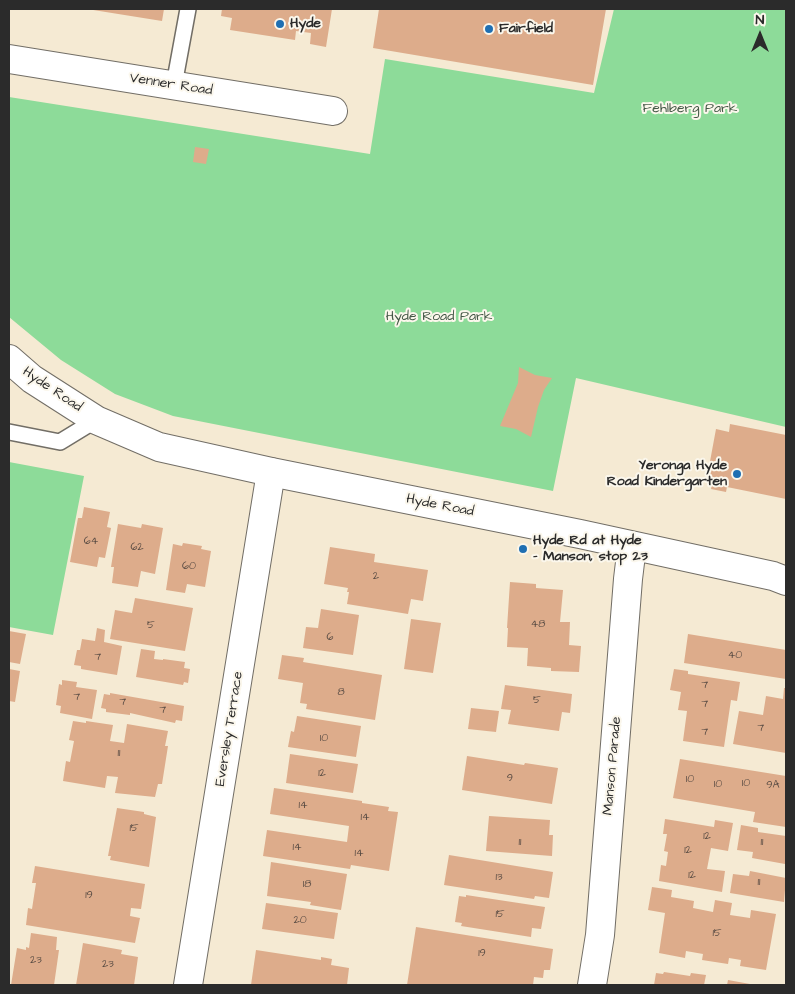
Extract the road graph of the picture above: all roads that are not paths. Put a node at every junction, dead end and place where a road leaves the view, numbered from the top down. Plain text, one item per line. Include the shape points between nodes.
1 (188, 9) edge
2 (9, 59) edge
3 (174, 85) junction
4 (333, 110) dead end
5 (9, 359) edge
6 (96, 420) junction
7 (9, 432) edge
8 (271, 472) junction
9 (632, 546) junction
10 (786, 581) edge
11 (188, 985) edge
12 (592, 985) edge

1 - 3 lane
2 - 3 street, Venner Road
3 - 4 street, Venner Road
5 - 6 street, Hyde Road via 32,379
6 - 7 lane, Hyde Road via 60,442
6 - 8 street, Hyde Road via 159,447
8 - 9 street, Hyde Road
8 - 11 street, Eversley Terrace
9 - 10 street, Hyde Road
9 - 12 street, Manson Parade via 600,935

